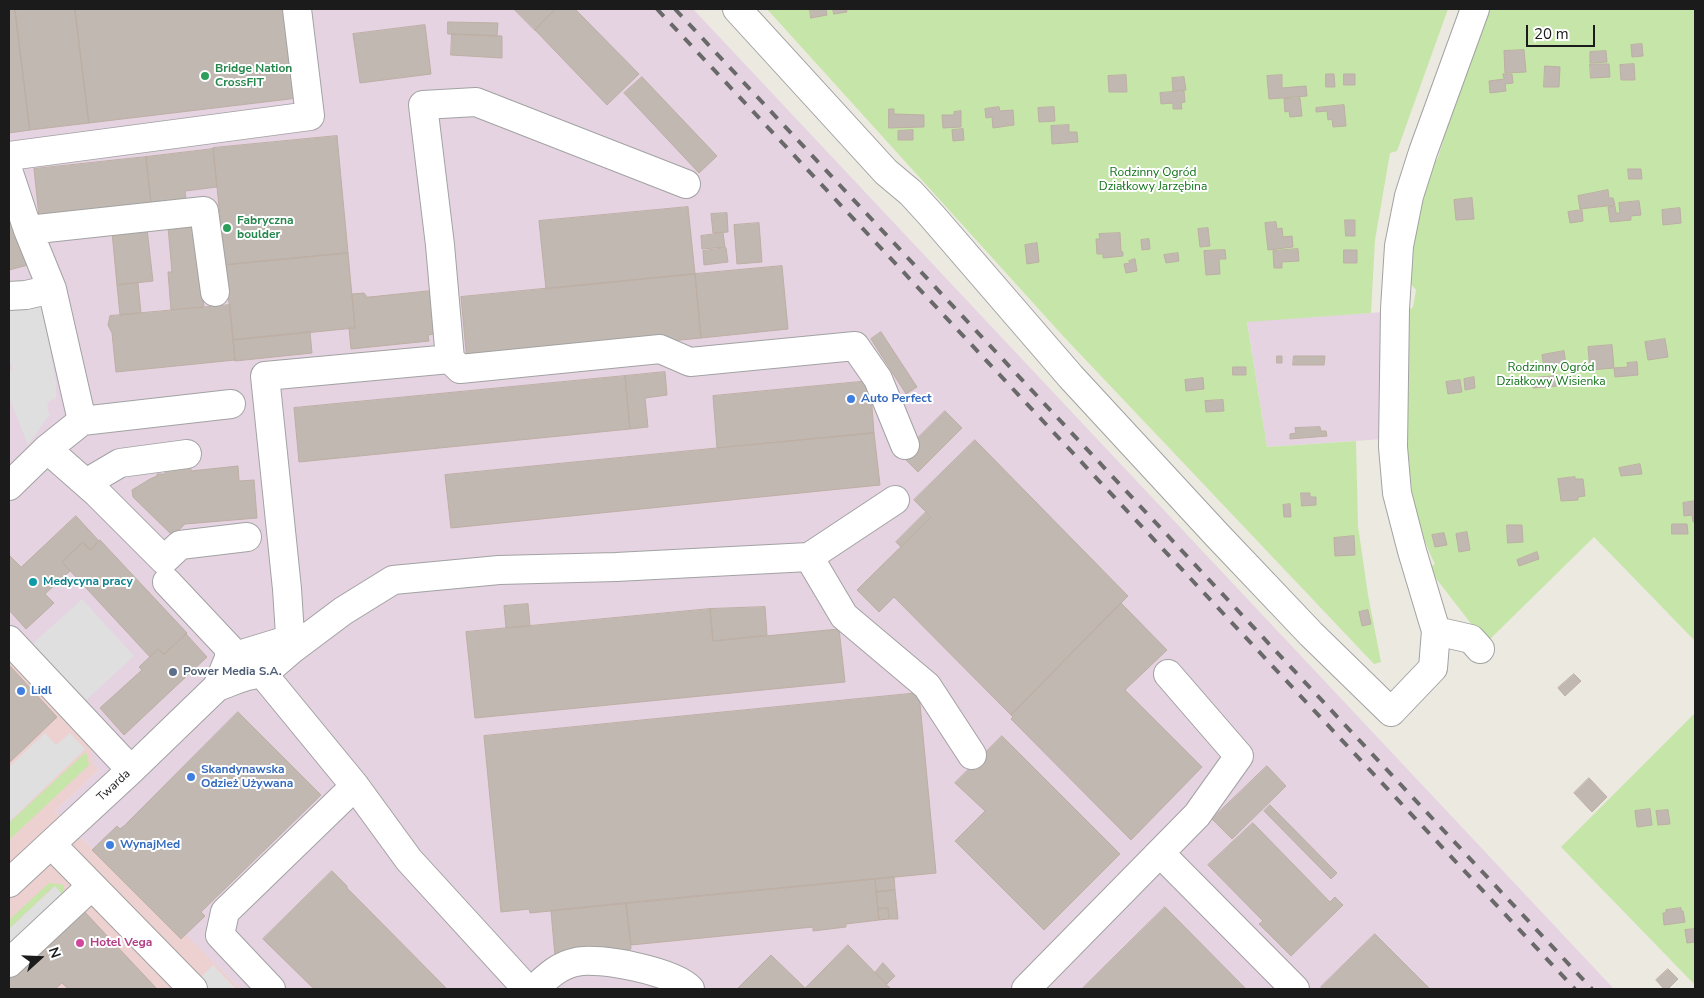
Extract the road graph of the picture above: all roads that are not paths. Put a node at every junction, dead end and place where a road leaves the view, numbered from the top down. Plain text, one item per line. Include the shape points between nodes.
1 (297, 9) edge
2 (737, 9) edge
3 (1475, 9) edge
4 (9, 156) edge
5 (9, 173) edge
6 (686, 184) dead end
7 (28, 230) junction
8 (52, 289) junction
9 (215, 292) dead end
10 (9, 296) edge
11 (450, 359) junction
12 (231, 404) dead end
13 (82, 421) junction
14 (905, 445) dead end
15 (47, 449) junction
16 (187, 454) dead end
17 (86, 483) junction
18 (9, 486) edge
19 (895, 500) dead end
20 (247, 538) dead end
21 (809, 557) junction
22 (167, 582) dead end
23 (1436, 631) junction
24 (9, 640) edge
25 (291, 644) junction
26 (1480, 648) dead end
27 (229, 658) junction
28 (257, 674) junction
29 (1168, 674) dead end
30 (217, 687) junction
31 (972, 754) dead end
32 (131, 770) junction
33 (355, 786) junction
34 (51, 844) junction
35 (1160, 852) junction
36 (9, 883) edge
37 (84, 893) dead end
38 (9, 963) edge
39 (193, 989) edge
40 (271, 989) edge
41 (527, 989) edge
42 (534, 989) edge
43 (690, 989) edge
44 (1026, 989) edge
45 (1294, 989) edge

1 - 4 street via 310,116
2 - 23 street via 886,172 932,216 1071,377 1217,536 1310,634 1391,712 1433,668
3 - 23 street via 1409,196 1399,246 1393,447 1397,492
5 - 7 street
6 - 11 street via 476,102 423,105
7 - 8 street
7 - 9 street via 204,210
8 - 10 street
8 - 13 street
11 - 14 street via 460,369 660,349 690,362 855,346 878,378
11 - 25 street via 265,376
12 - 13 street
13 - 15 street
15 - 17 street
15 - 18 street
16 - 17 street via 120,463
17 - 20 street via 164,560 180,545
19 - 21 street
21 - 25 street via 499,570 393,580
21 - 31 street via 844,616 927,686
22 - 27 street via 229,648
23 - 26 street via 1471,639
24 - 32 street
25 - 27 street
25 - 28 street
27 - 30 street
28 - 30 street
28 - 33 street
29 - 35 street via 1239,756 1196,815
30 - 32 street, Twarda
32 - 34 street, Twarda
33 - 40 street via 225,912 220,935
33 - 41 street via 409,860
34 - 36 street, Twarda
34 - 39 street
35 - 44 street
35 - 45 street
37 - 38 street
42 - 43 street via 554,971 575,962 601,960 668,976

